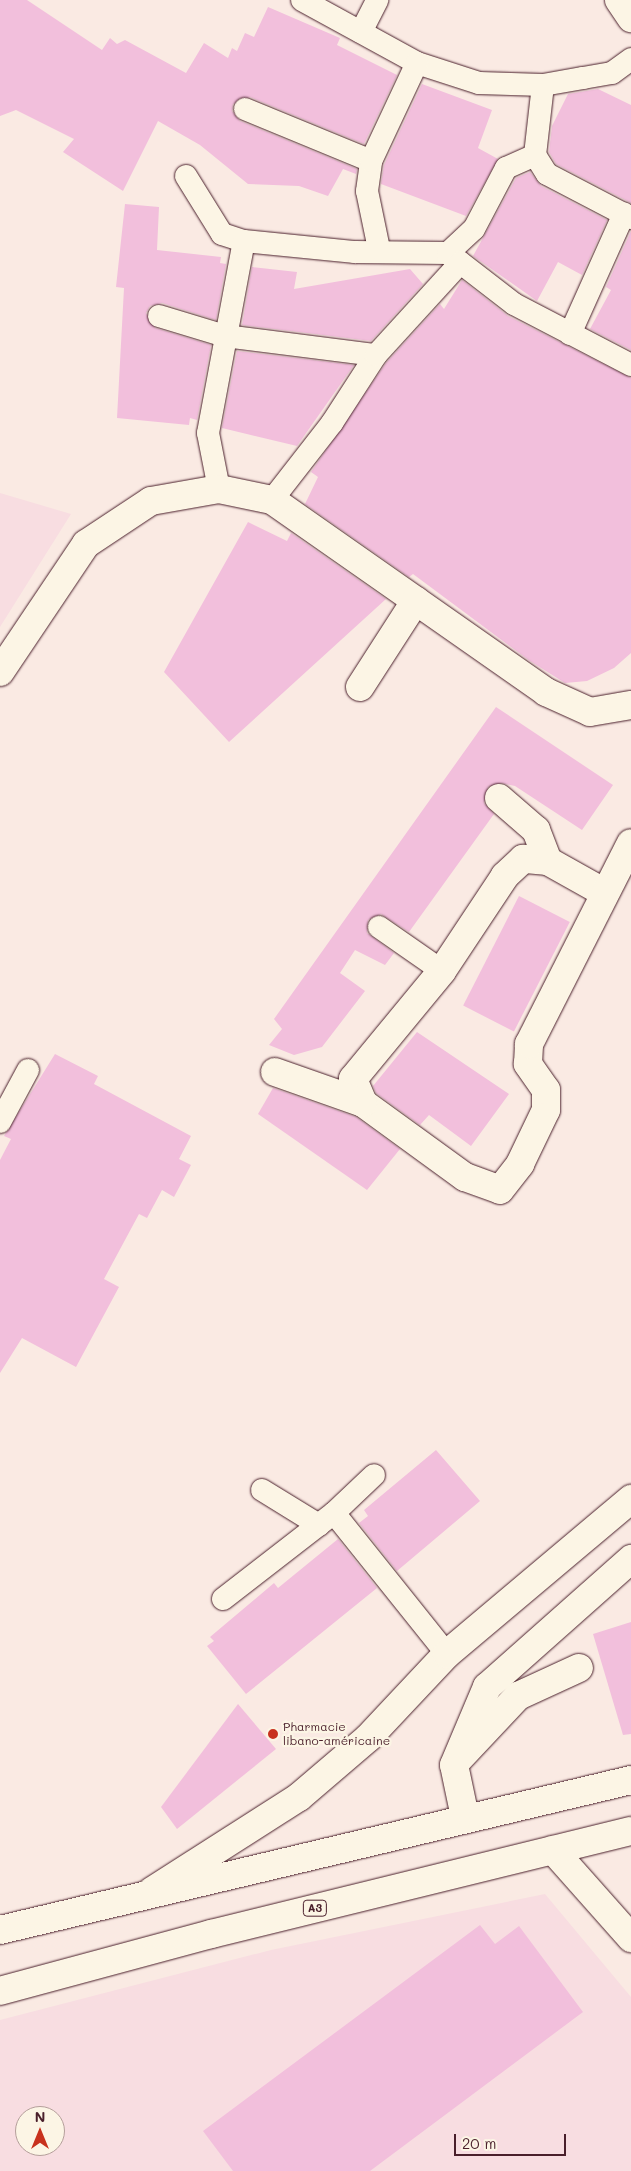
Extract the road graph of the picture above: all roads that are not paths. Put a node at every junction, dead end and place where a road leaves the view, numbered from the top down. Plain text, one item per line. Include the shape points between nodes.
1 (302, 0) edge
2 (377, 0) edge
3 (361, 32) junction
4 (631, 59) edge
5 (417, 63) junction
6 (543, 85) junction
7 (244, 109) dead end
8 (535, 155) junction
9 (371, 161) junction
10 (186, 176) dead end
11 (628, 216) edge
12 (244, 241) junction
13 (378, 249) junction
14 (454, 258) junction
15 (159, 316) dead end
16 (570, 334) junction
17 (225, 336) junction
18 (376, 355) junction
19 (631, 365) edge
20 (219, 489) junction
21 (272, 500) junction
22 (416, 600) junction
23 (0, 672) edge
24 (360, 686) dead end
25 (631, 705) edge
26 (500, 798) dead end
27 (631, 843) edge
28 (548, 861) junction
29 (605, 893) junction
30 (379, 927) dead end
31 (442, 971) junction
32 (28, 1070) dead end
33 (275, 1072) dead end
34 (363, 1103) junction
35 (0, 1122) edge
36 (374, 1475) dead end
37 (262, 1490) dead end
38 (631, 1499) edge
39 (327, 1519) junction
40 (631, 1559) edge
41 (223, 1599) dead end
42 (447, 1654) junction
43 (579, 1668) dead end
44 (454, 1765) junction
45 (631, 1780) edge
46 (464, 1817) junction
47 (631, 1831) edge
48 (553, 1850) junction
49 (152, 1891) junction
50 (0, 1930) edge
51 (631, 1938) edge
52 (0, 1990) edge

1 - 3 lane
2 - 3 lane
3 - 5 lane
4 - 6 lane via 612,73
5 - 6 lane via 479,83
5 - 9 lane
6 - 8 lane
7 - 9 lane
8 - 11 lane via 547,174
8 - 14 lane via 506,168 474,229
9 - 13 lane via 366,191
10 - 12 lane via 222,234
11 - 16 lane
12 - 13 lane via 354,252
12 - 17 lane
13 - 14 lane
14 - 16 lane via 514,304
14 - 18 lane
15 - 17 lane
16 - 19 lane
17 - 18 lane
17 - 20 lane via 208,433
18 - 21 lane via 332,423
20 - 21 main road
20 - 23 main road via 151,501 86,544
21 - 22 main road
22 - 24 main road
22 - 25 main road via 546,692 590,712
26 - 28 main road via 536,830
27 - 29 main road
28 - 29 main road
28 - 31 main road via 524,859 505,876
29 - 34 main road via 529,1044 528,1064 546,1090 546,1110 520,1164 500,1190 464,1177
30 - 31 lane
31 - 34 main road via 353,1079
32 - 35 lane
33 - 34 main road
36 - 39 lane
37 - 39 lane
38 - 42 main road
39 - 41 lane
39 - 42 lane
40 - 44 main road via 488,1687
42 - 49 main road via 368,1738 299,1797
43 - 44 main road via 518,1696
44 - 46 main road
45 - 46 main road
46 - 49 main road
47 - 48 main road, A3
48 - 51 main road
48 - 52 main road, A3
49 - 50 main road

